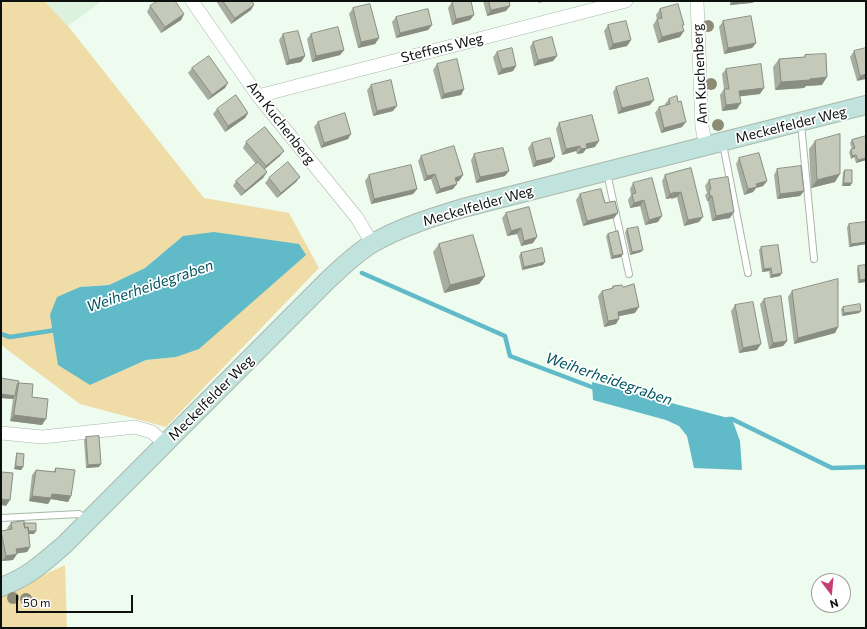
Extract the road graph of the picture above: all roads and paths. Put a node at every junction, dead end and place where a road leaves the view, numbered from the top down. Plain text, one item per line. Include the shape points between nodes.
1 (192, 1) edge
2 (626, 1) edge
3 (697, 1) edge
4 (258, 96) junction
5 (866, 105) edge
6 (801, 122) junction
7 (714, 144) junction
8 (607, 171) junction
9 (372, 243) junction
10 (814, 259) dead end
11 (748, 273) dead end
12 (629, 274) dead end
13 (1, 433) edge
14 (165, 444) junction
15 (1, 518) edge
16 (88, 521) junction
17 (1, 587) edge

1 - 4 street, Am Kuchenberg
2 - 4 street, Steffens Weg
3 - 7 street, Am Kuchenberg via 702,127
4 - 9 street, Am Kuchenberg via 357,218
5 - 6 main road, Meckelfelder Weg
6 - 7 main road, Meckelfelder Weg
6 - 10 lane
7 - 8 main road, Meckelfelder Weg
7 - 11 lane
8 - 9 main road, Meckelfelder Weg via 447,213 411,225
8 - 12 lane
9 - 14 main road, Meckelfelder Weg via 328,280
13 - 14 street, Meckelfelder Weg via 42,437 135,427 152,432
14 - 16 main road, Meckelfelder Weg
15 - 16 lane via 79,514
16 - 17 main road, Meckelfelder Weg via 39,567

